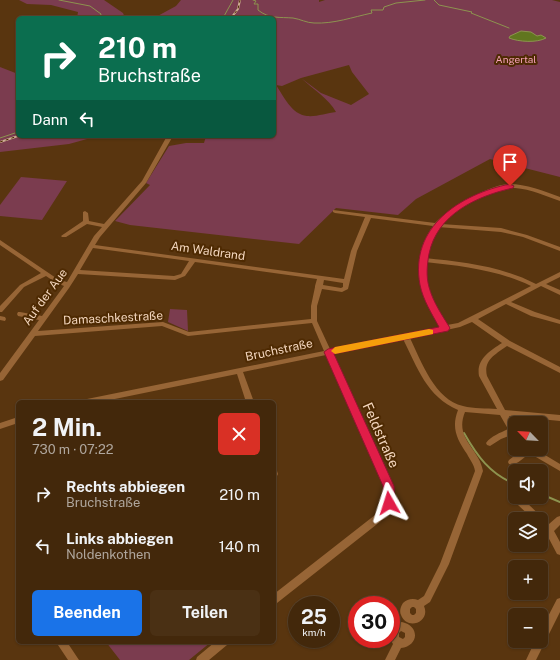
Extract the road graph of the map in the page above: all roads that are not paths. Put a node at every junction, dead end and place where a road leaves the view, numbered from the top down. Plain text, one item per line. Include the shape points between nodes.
1 (169, 138) edge
2 (560, 199) edge
3 (335, 211) dead end
4 (85, 213) dead end
5 (369, 216) junction
6 (86, 222) junction
7 (105, 226) junction
8 (437, 226) junction
9 (64, 236) dead end
10 (0, 242) edge
11 (92, 246) junction
12 (560, 249) edge
13 (193, 260) junction
14 (423, 260) junction
15 (77, 272) junction
16 (45, 274) junction
17 (560, 274) edge
18 (322, 278) junction
19 (346, 281) junction
20 (68, 285) junction
21 (538, 285) junction
22 (318, 286) junction
23 (560, 294) edge
24 (506, 302) junction
25 (0, 310) edge
26 (20, 314) dead end
27 (43, 319) junction
28 (473, 319) junction
29 (314, 321) junction
30 (560, 322) edge
31 (445, 328) junction
32 (32, 334) junction
33 (406, 337) junction
34 (507, 343) junction
35 (328, 352) junction
36 (239, 370) junction
37 (560, 370) edge
38 (0, 378) edge
39 (97, 400) edge
40 (249, 400) edge
41 (462, 409) junction
42 (503, 414) junction
43 (560, 418) edge
44 (16, 421) edge
45 (508, 423) edge
46 (0, 426) edge
47 (508, 434) edge
48 (490, 443) dead end
49 (520, 456) edge
50 (540, 456) edge
51 (512, 462) dead end
52 (560, 468) edge
53 (522, 504) edge
54 (531, 512) edge
55 (560, 520) edge
56 (549, 530) joint
57 (560, 551) edge
58 (276, 598) edge
59 (560, 603) edge
60 (548, 626) edge
61 (62, 644) edge
62 (221, 644) edge
63 (537, 648) edge
64 (74, 660) edge
65 (201, 660) edge
66 (390, 660) edge
67 (531, 660) edge

1 - 7 street, Auf der Aue via 144,182
2 - 8 street via 516,186 499,187 455,209 444,216
3 - 5 street
4 - 6 street
5 - 8 street
5 - 19 street via 356,242
6 - 7 street
6 - 9 street
7 - 11 street, Auf der Aue
8 - 12 street via 501,230
8 - 14 street via 428,240
10 - 16 street
11 - 13 street, Am Waldrand
11 - 15 street, Auf der Aue
13 - 15 street via 183,275 175,278
13 - 18 street, Am Waldrand
14 - 21 street via 484,268
14 - 31 street via 424,286 432,307
15 - 20 street, Auf der Aue
16 - 20 street via 59,283
16 - 25 street via 22,286
17 - 21 street, Bruchstraße
18 - 19 street, Am Waldrand
18 - 22 street
19 - 22 street via 344,289
20 - 27 street, Auf der Aue
21 - 23 street
21 - 24 street, Bruchstraße
22 - 29 street
24 - 28 street, Bruchstraße
24 - 30 street
26 - 27 street
27 - 32 street, Auf der Aue
28 - 31 street, Bruchstraße
28 - 34 street
29 - 32 street, Damaschkestraße via 188,334 163,324
29 - 35 street, Feldstraße
31 - 33 street, Bruchstraße
32 - 38 street, Auf der Aue
33 - 35 street, Bruchstraße
33 - 41 street via 435,394 450,405
34 - 37 street
34 - 42 street via 483,362 481,369
35 - 36 street, Bruchstraße
35 - 58 street, Feldstraße via 389,486 389,503 378,518
36 - 39 street, Bruchstraße
36 - 40 street
41 - 42 street
41 - 66 street via 457,429 479,471 444,564 427,599 418,605 422,609 421,615 394,631 394,638 399,642
42 - 43 street
42 - 45 street
44 - 46 street
47 - 48 street via 498,437
49 - 51 street
50 - 52 street
53 - 54 street
55 - 56 street
56 - 57 street
59 - 60 street
61 - 64 street
62 - 65 street
63 - 67 street

